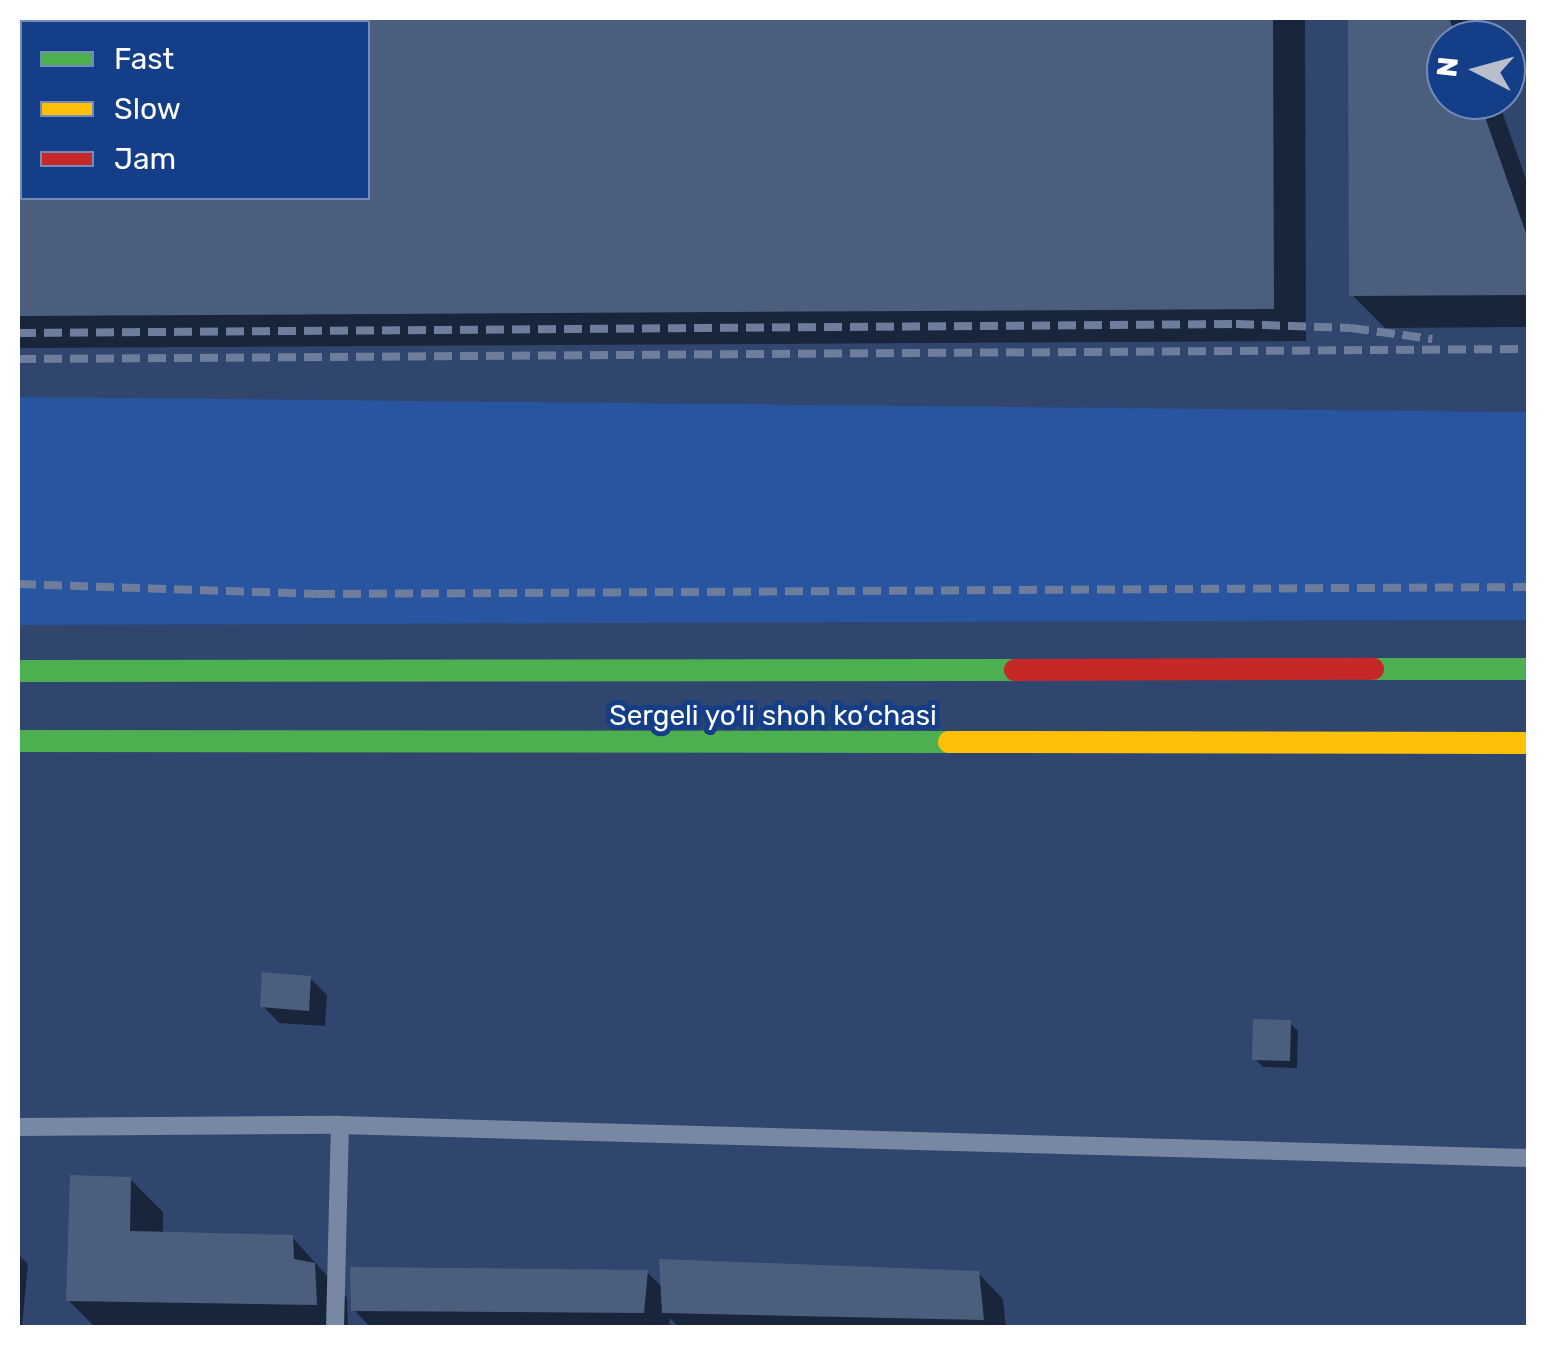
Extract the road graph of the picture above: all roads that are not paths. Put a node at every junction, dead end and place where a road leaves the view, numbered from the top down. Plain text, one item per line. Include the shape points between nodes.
1 (1528, 669) edge
2 (18, 671) edge
3 (18, 741) edge
4 (1528, 743) edge
5 (340, 1125) junction
6 (18, 1126) edge
7 (1528, 1158) edge
8 (336, 1328) edge

1 - 2 main road, Sergeli yo‘li shoh ko‘chasi
3 - 4 main road, Sergeli yo‘li shoh ko‘chasi
5 - 6 lane
5 - 7 lane
5 - 8 lane

